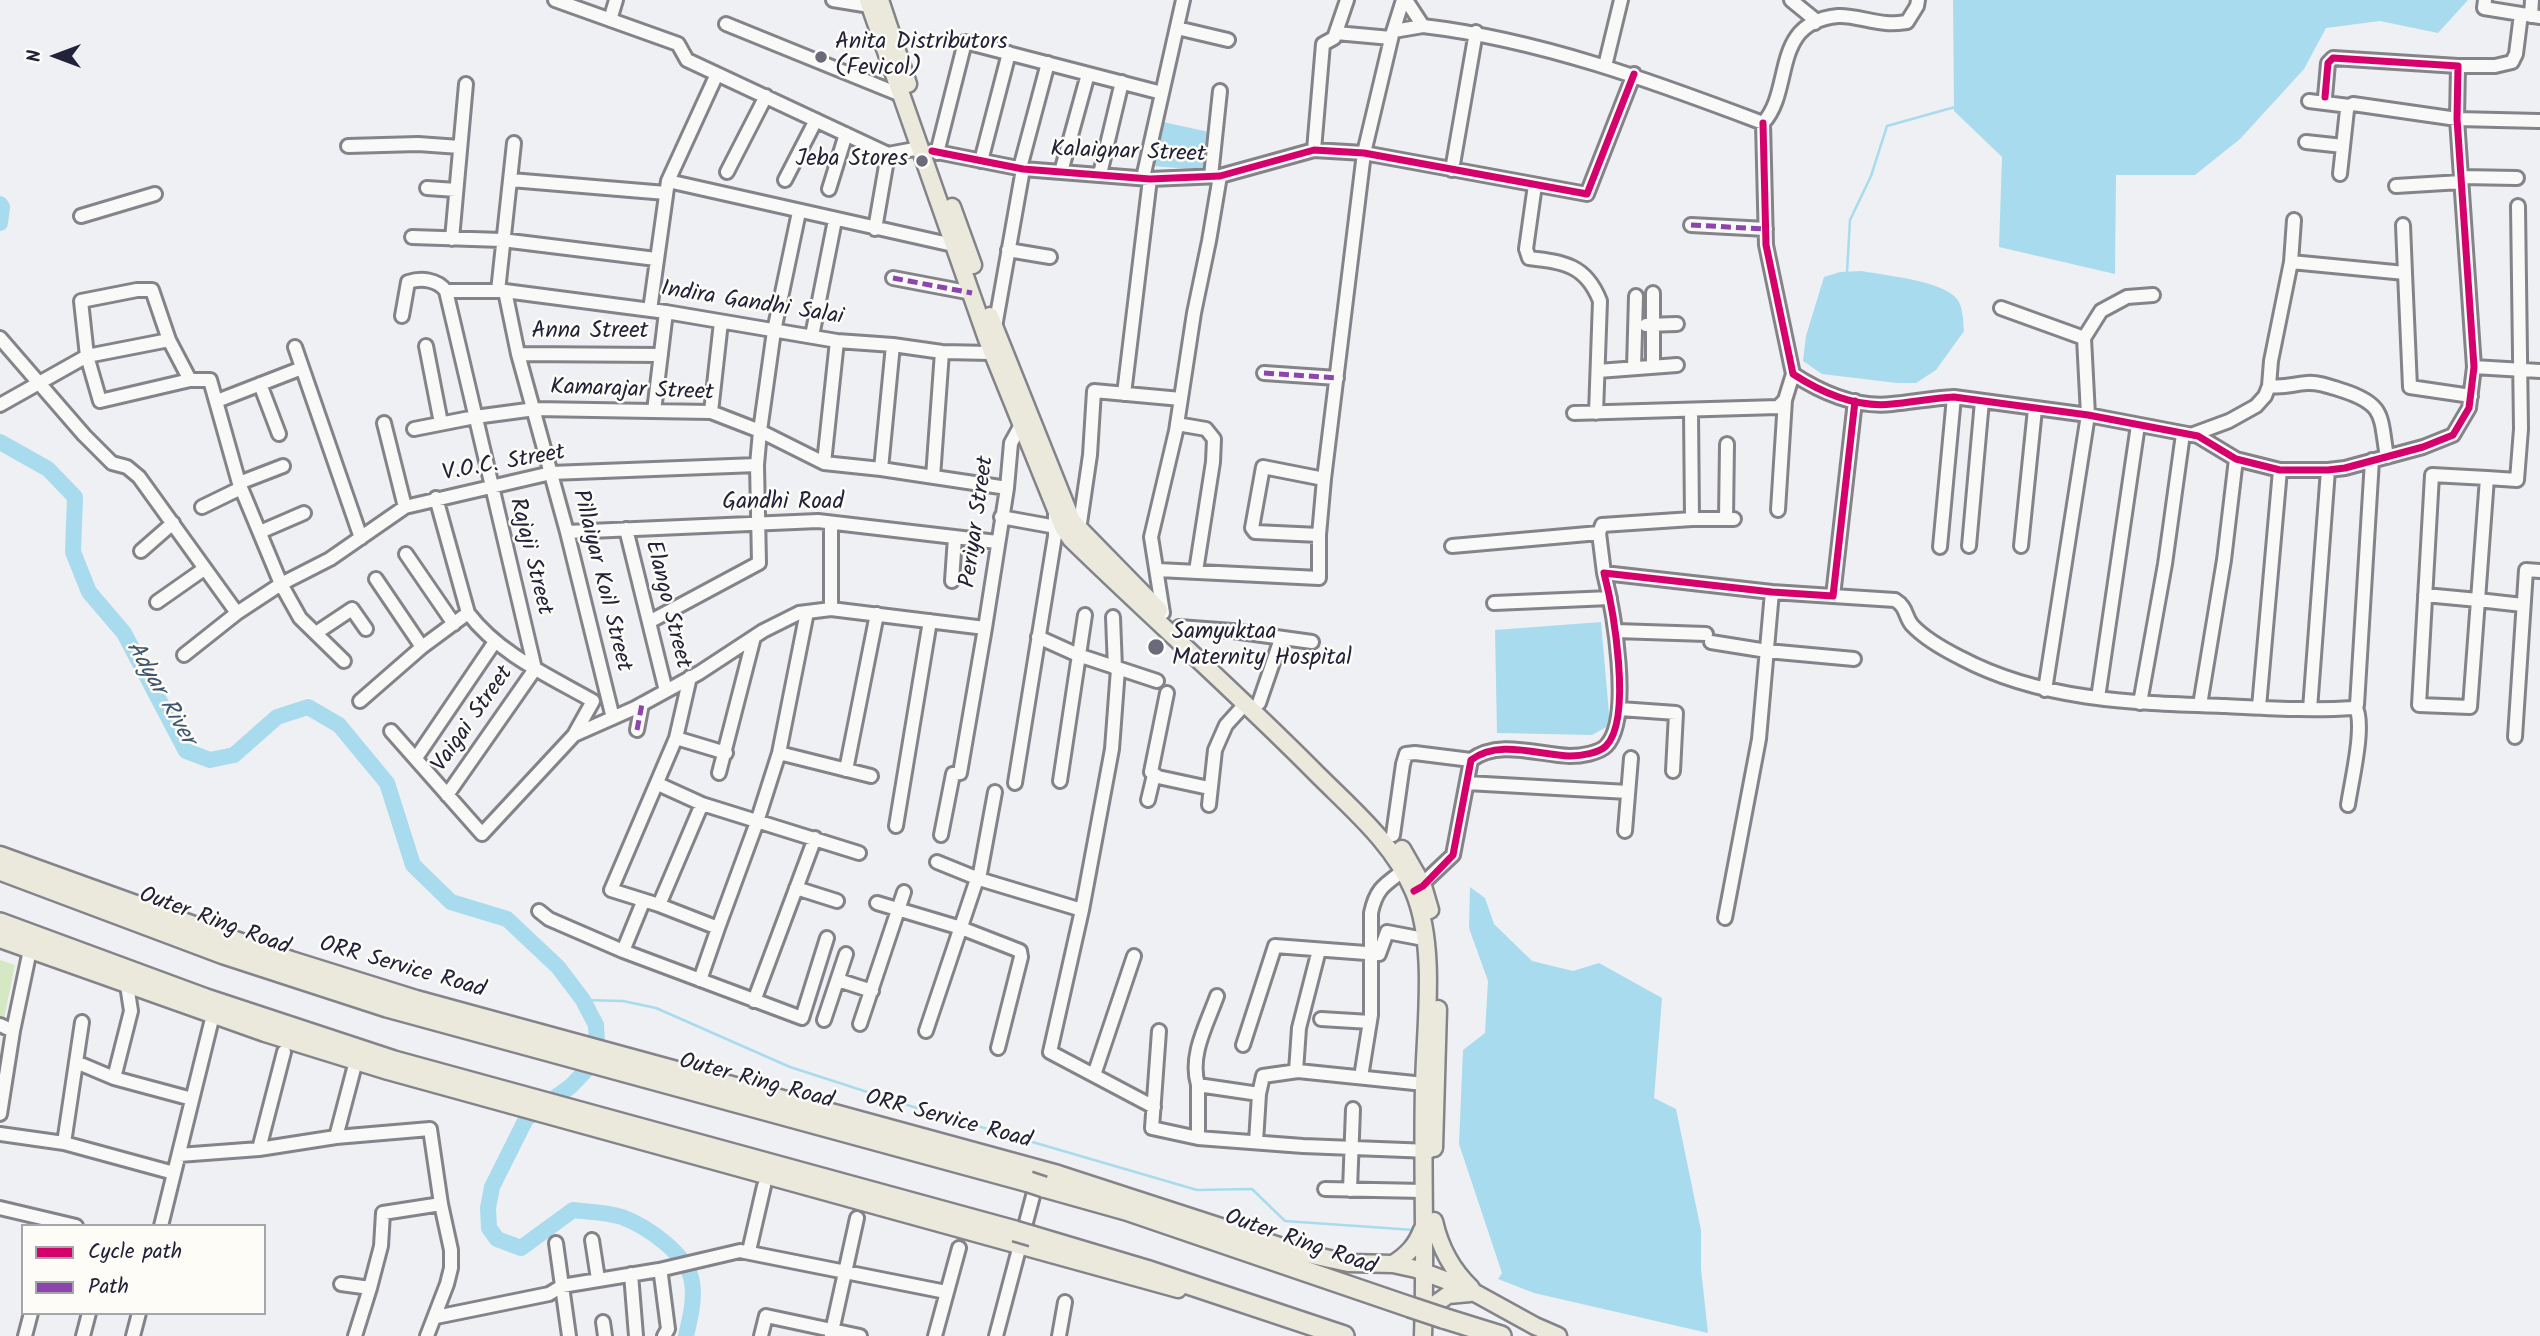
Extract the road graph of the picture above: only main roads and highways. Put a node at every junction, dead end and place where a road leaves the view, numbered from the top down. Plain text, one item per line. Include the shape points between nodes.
1 (873, 2) edge
2 (930, 151) junction
3 (998, 352) junction
4 (1026, 422) junction
5 (1252, 703) junction
6 (0, 855) edge
7 (23, 863) junction
8 (0, 870) edge
9 (1418, 888) junction
10 (71, 897) junction
11 (6, 927) edge
12 (0, 939) edge
13 (124, 976) junction
14 (169, 999) junction
15 (288, 1047) junction
16 (577, 1051) junction
17 (515, 1101) junction
18 (1429, 1151) junction
19 (1038, 1179) junction
20 (1429, 1220) junction
21 (1022, 1237) junction
22 (1393, 1264) junction
23 (1429, 1273) junction
24 (1478, 1295) junction
25 (1439, 1312) junction
26 (1314, 1336) edge
27 (1343, 1336) edge
28 (1423, 1336) edge
29 (1433, 1336) edge
30 (1500, 1336) edge
31 (1558, 1336) edge

1 - 2 main road
1 - 2 main road via 901,95
2 - 3 main road via 995,329
2 - 3 main road via 953,245
3 - 4 main road
4 - 5 main road via 1079,530
4 - 5 main road via 1055,509 1071,539 1163,628
5 - 9 main road via 1384,842
5 - 9 main road via 1284,725 1392,835
6 - 7 main road, ORR Service Road
7 - 10 highway
7 - 16 main road, ORR Service Road via 316,968
8 - 10 highway, Outer Ring Road
9 - 18 main road via 1424,939
9 - 18 main road via 1435,938 1438,980 1437,1084
10 - 16 highway, Outer Ring Road via 387,1007 538,1048
11 - 13 highway
12 - 13 main road
13 - 14 main road
13 - 17 highway via 495,1088
14 - 15 main road
14 - 15 main road via 212,1023
15 - 17 main road
16 - 19 highway, Outer Ring Road
17 - 21 highway via 566,1108
17 - 21 main road via 548,1117 859,1203
18 - 20 main road
18 - 20 main road via 1424,1191
19 - 22 main road, ORR Service Road via 1112,1190 1298,1252 1348,1263
19 - 25 highway, Outer Ring Road, bridge via 1410,1307
20 - 22 main road via 1416,1244
20 - 23 main road
20 - 24 main road via 1447,1259
21 - 26 main road via 1287,1323
21 - 27 highway via 1157,1273
22 - 23 main road, ORR Service Road
23 - 24 main road, ORR Service Road
23 - 25 main road
23 - 28 main road
24 - 25 main road via 1456,1293 1440,1300
24 - 31 main road, ORR Service Road
25 - 29 main road
25 - 30 highway, Outer Ring Road

